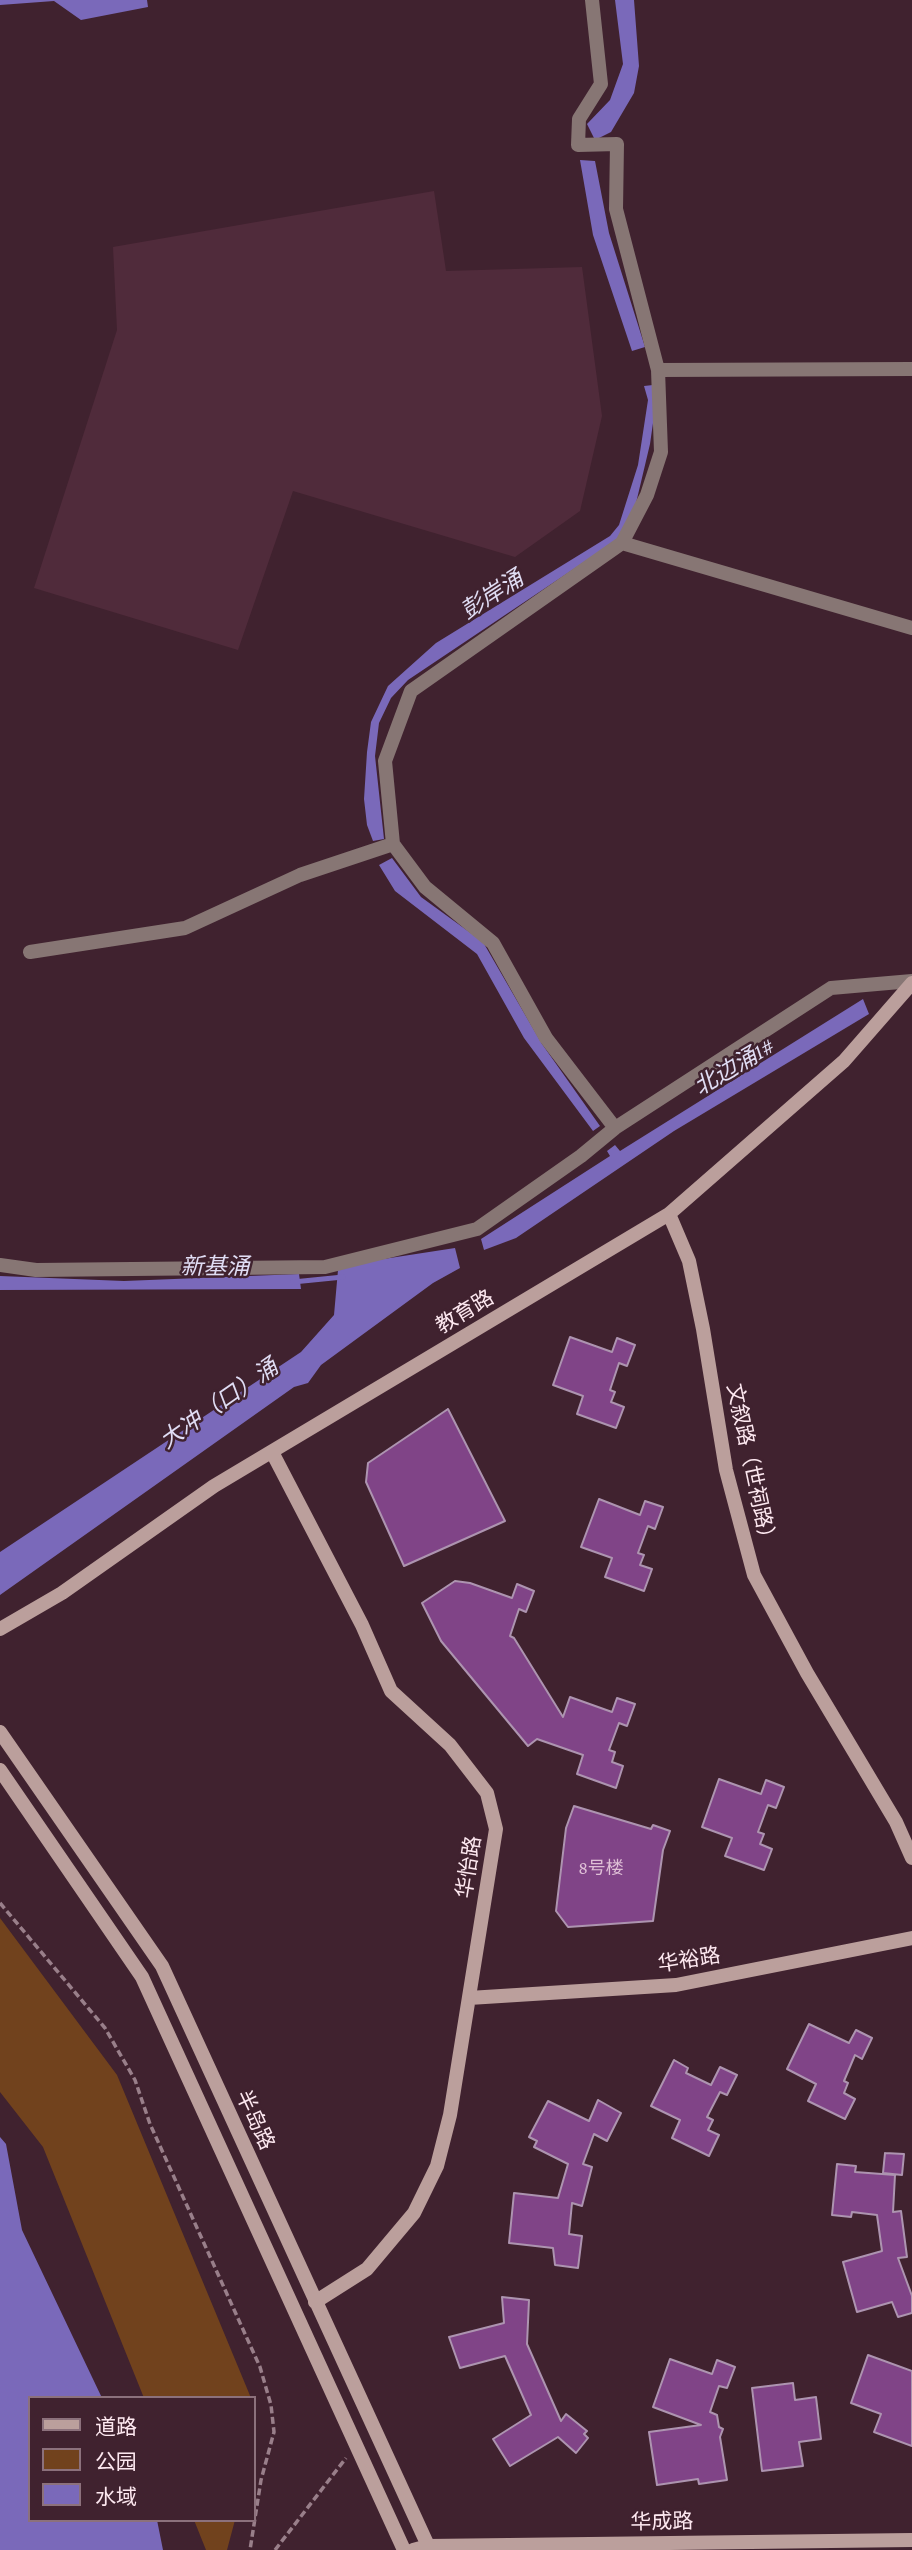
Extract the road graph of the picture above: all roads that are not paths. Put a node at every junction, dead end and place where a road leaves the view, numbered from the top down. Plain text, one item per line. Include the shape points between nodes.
1 (592, 0) edge
2 (912, 369) edge
3 (659, 370) junction
4 (622, 544) junction
5 (912, 628) edge
6 (393, 844) junction
7 (30, 952) dead end
8 (912, 982) edge
9 (615, 1128) junction
10 (669, 1214) junction
11 (0, 1265) edge
12 (272, 1452) junction
13 (0, 1629) edge
14 (0, 1732) edge
15 (0, 1770) edge
16 (912, 1858) edge
17 (912, 1938) edge
18 (469, 1998) junction
19 (315, 2302) junction
20 (912, 2540) edge
21 (429, 2548) edge
22 (404, 2550) edge
23 (413, 2550) edge

1 - 3 street via 601,85 579,119 578,145 617,144 616,209
2 - 3 street
3 - 4 street via 661,453 648,495
4 - 5 street
4 - 6 street via 411,691 385,761
6 - 7 street via 300,875 185,928
6 - 9 street via 425,887 493,943 546,1038
8 - 9 street via 831,988
8 - 10 street, 教育路 via 844,1061
9 - 11 street via 477,1229 325,1267 36,1270
10 - 12 street, 教育路
10 - 16 street, 文叙路（世祠路） via 689,1261 726,1470 754,1575 896,1822
12 - 13 street, 教育路 via 214,1486 62,1593
12 - 18 street, 华怡路 via 391,1691 450,1745 488,1793 496,1829
14 - 19 street, 半岛路 via 162,1966
15 - 22 street, 半岛路 via 142,1978
17 - 18 street, 华裕路 via 676,1985
18 - 19 street, 华怡路 via 437,2166 414,2213 367,2269
19 - 21 street, 半岛路
20 - 21 street, 华成路
21 - 23 street, 华成路

